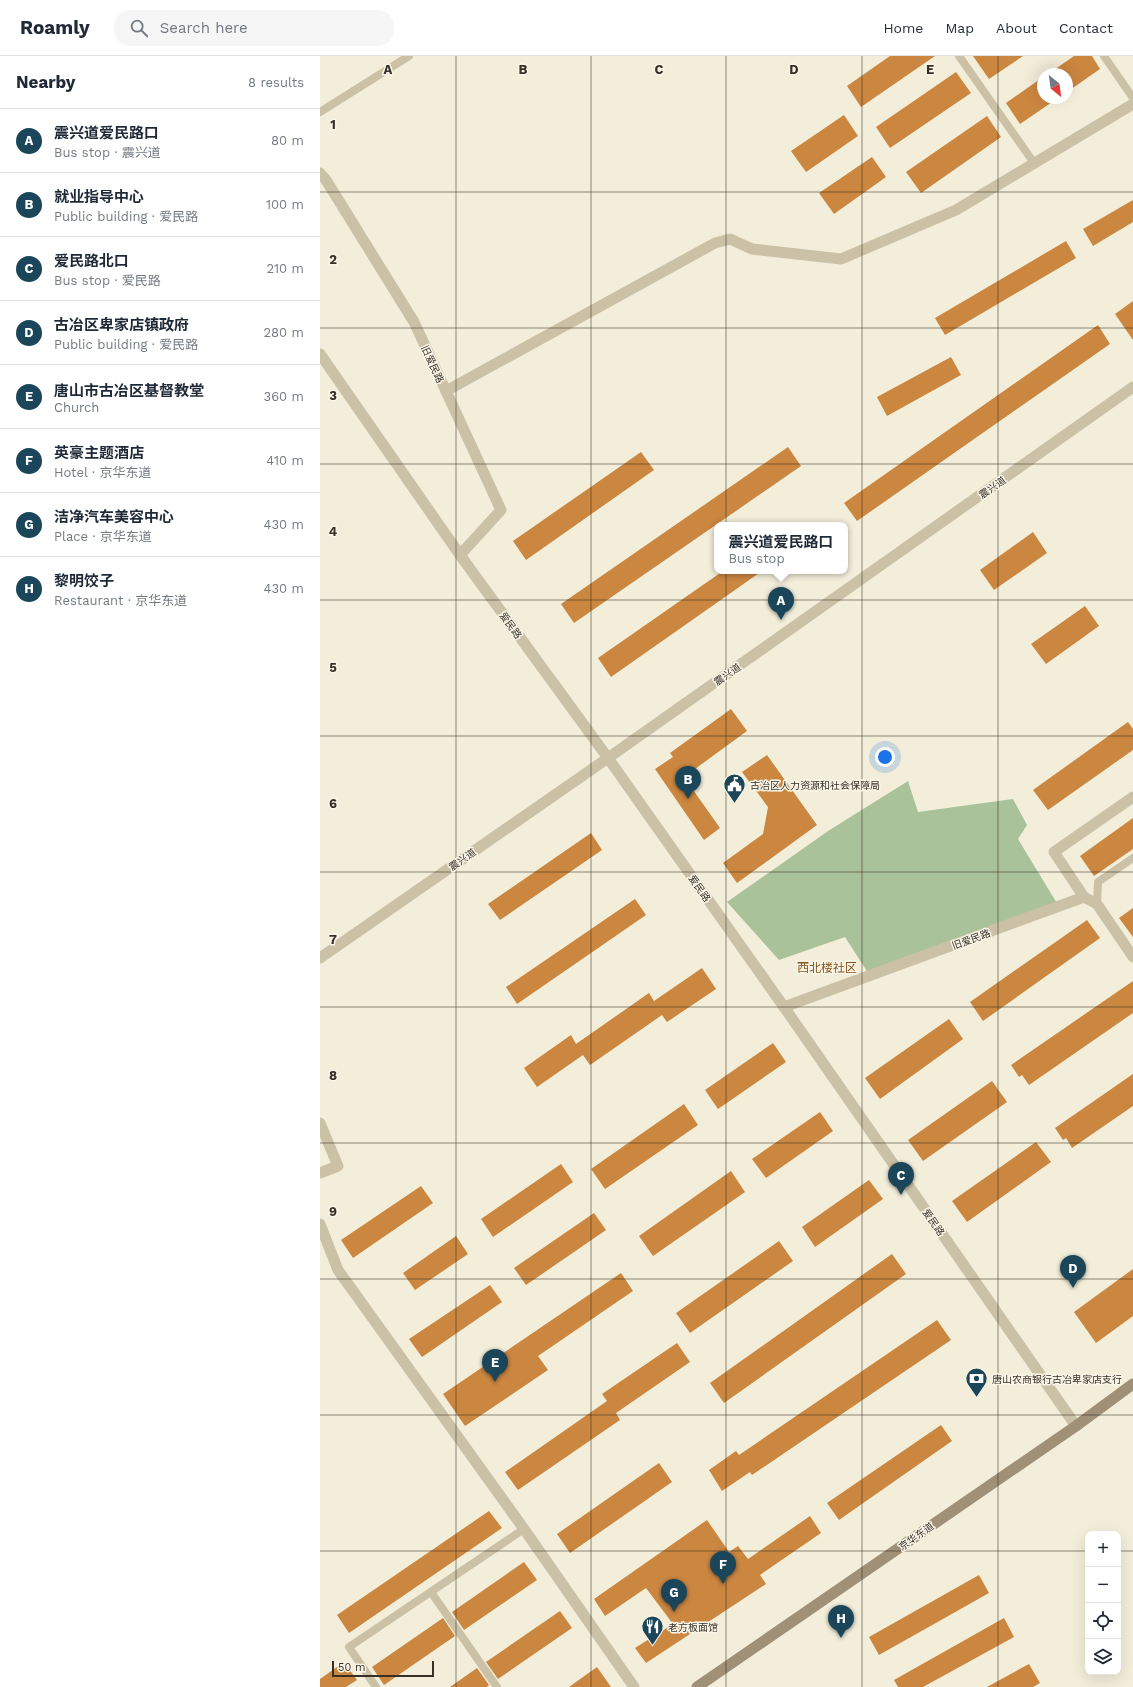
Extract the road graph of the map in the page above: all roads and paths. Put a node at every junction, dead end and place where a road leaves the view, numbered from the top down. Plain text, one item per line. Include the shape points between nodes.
1 (409, 56) edge
2 (959, 56) edge
3 (1104, 56) edge
4 (1133, 98) edge
5 (1133, 104) edge
6 (320, 112) edge
7 (1034, 163) junction
8 (320, 173) edge
9 (320, 354) edge
10 (1133, 387) edge
11 (446, 391) junction
12 (460, 555) junction
13 (608, 758) junction
14 (1133, 797) edge
15 (1133, 858) edge
16 (1084, 897) junction
17 (1097, 904) junction
18 (1131, 951) edge
19 (320, 958) edge
20 (784, 1007) junction
21 (320, 1123) edge
22 (320, 1173) edge
23 (320, 1224) edge
24 (1133, 1384) edge
25 (1076, 1426) junction
26 (524, 1529) junction
27 (431, 1592) junction
28 (376, 1687) edge
29 (497, 1687) edge
30 (634, 1687) edge
31 (697, 1687) edge

1 - 6 lane
2 - 7 lane
3 - 4 lane
5 - 7 street
7 - 11 street via 956,210 840,259 752,249 730,239 715,243
8 - 11 street, 旧爱民路 via 414,322
9 - 12 street, 爱民路
10 - 13 street, 震兴道
11 - 12 street, 旧爱民路 via 501,510
12 - 13 street, 爱民路
13 - 19 street, 震兴道
13 - 20 street, 爱民路
14 - 16 street via 1054,852
15 - 17 lane via 1098,882
16 - 17 street
16 - 20 street, 旧爱民路
17 - 18 street
20 - 25 street, 爱民路
21 - 22 street via 338,1166
23 - 26 street via 338,1270
24 - 25 main road, 京华东道
25 - 31 main road, 京华东道
26 - 27 lane
26 - 30 street
27 - 28 lane via 349,1647
27 - 29 lane

